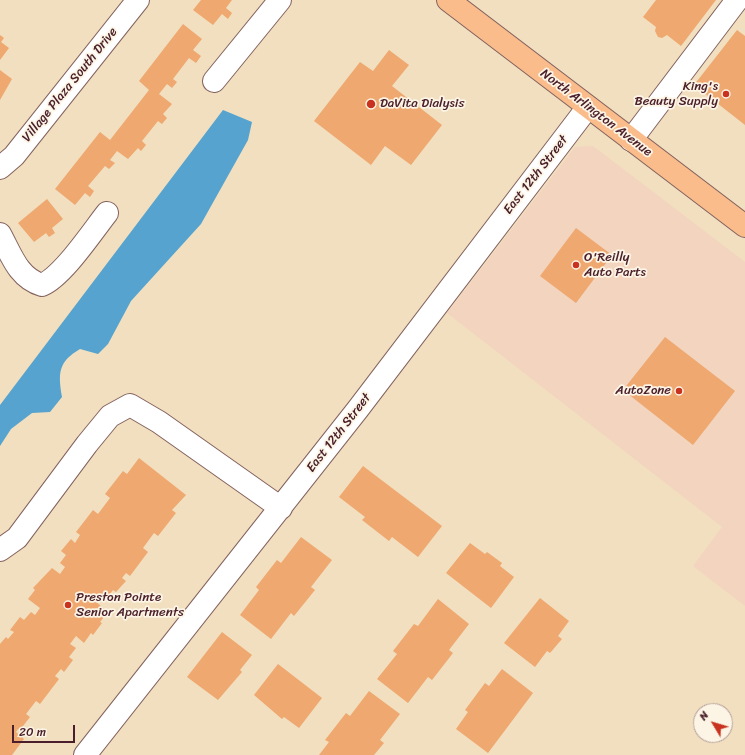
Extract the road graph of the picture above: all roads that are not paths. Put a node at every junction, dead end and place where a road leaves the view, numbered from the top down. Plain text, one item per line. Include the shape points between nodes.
1 (138, 0) edge
2 (280, 0) edge
3 (448, 0) edge
4 (737, 0) edge
5 (214, 81) dead end
6 (588, 107) junction
7 (631, 140) junction
8 (0, 168) edge
9 (107, 213) dead end
10 (745, 226) edge
11 (0, 234) edge
12 (281, 508) junction
13 (0, 550) edge
14 (85, 755) edge

1 - 8 street, Village Plaza South Drive via 14,156
2 - 5 street
3 - 6 main road, North Arlington Avenue
4 - 7 street
6 - 7 main road, North Arlington Avenue
6 - 12 street, East 12th Street
7 - 10 main road, North Arlington Avenue
9 - 11 street via 60,272 42,286 26,278 20,271
12 - 13 street via 160,422 130,405 110,416 86,444 17,538
12 - 14 street, East 12th Street

